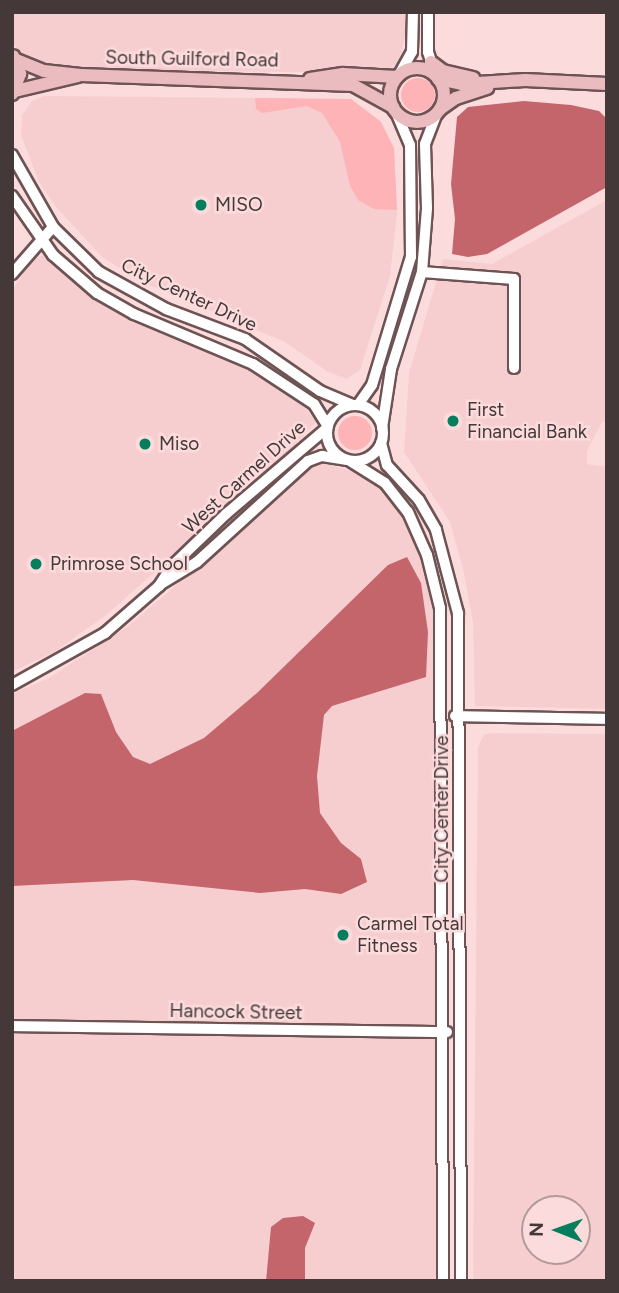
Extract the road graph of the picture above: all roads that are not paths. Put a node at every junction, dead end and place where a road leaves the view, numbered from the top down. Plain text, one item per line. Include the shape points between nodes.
1 (413, 12) edge
2 (428, 12) edge
3 (13, 57) edge
4 (431, 62) junction
5 (81, 75) junction
6 (398, 76) junction
7 (437, 78) junction
8 (302, 81) junction
9 (487, 82) junction
10 (504, 82) junction
11 (607, 84) edge
12 (14, 93) edge
13 (394, 109) junction
14 (438, 111) junction
15 (12, 155) edge
16 (12, 196) edge
17 (54, 227) junction
18 (40, 240) junction
19 (422, 271) junction
20 (12, 274) edge
21 (514, 369) dead end
22 (356, 405) junction
23 (328, 427) junction
24 (383, 428) junction
25 (382, 443) junction
26 (348, 461) junction
27 (159, 586) junction
28 (12, 685) edge
29 (442, 714) junction
30 (459, 716) junction
31 (607, 719) edge
32 (12, 1026) edge
33 (443, 1032) junction
34 (460, 1032) junction
35 (443, 1281) edge
36 (461, 1281) edge

1 - 6 street via 412,52
2 - 4 street
3 - 5 main road, South Guilford Road via 44,71
3 - 12 main road via 20,74
4 - 7 street
4 - 9 main road via 443,71
5 - 8 main road, South Guilford Road
5 - 12 main road, South Guilford Road
6 - 7 main road via 418,68
6 - 8 main road, South Guilford Road via 343,74
6 - 13 main road via 391,90
7 - 9 main road via 462,84
7 - 14 main road via 444,95
8 - 13 main road, South Guilford Road via 362,87
9 - 10 main road
10 - 11 main road
10 - 14 main road via 456,98
13 - 14 main road via 417,122
13 - 22 street via 410,145 411,257 372,385
14 - 19 street via 425,148
15 - 17 street, City Center Drive
16 - 18 street, City Center Drive
17 - 18 street
17 - 22 street, City Center Drive via 80,257 125,289 245,339 317,389
18 - 20 street
18 - 23 street, City Center Drive via 97,293 134,314 253,364 311,402
19 - 21 street via 514,279
19 - 24 street via 391,369
22 - 23 street via 336,413
22 - 24 street via 373,411
23 - 26 street via 332,449
23 - 27 street, West Carmel Drive via 226,514 172,566
24 - 25 street
25 - 26 street via 371,457
25 - 30 street, City Center Drive via 387,465 430,517 448,563 458,612
26 - 27 street, West Carmel Drive via 323,456 308,461 203,557
26 - 29 street, City Center Drive via 376,476 399,499 427,555 441,621
27 - 28 street, West Carmel Drive via 105,633
29 - 30 street
29 - 33 street, City Center Drive
30 - 31 street
30 - 34 street, City Center Drive
32 - 33 street, Hancock Street
33 - 34 street, Hancock Street
33 - 35 street, City Center Drive
34 - 36 street, City Center Drive

